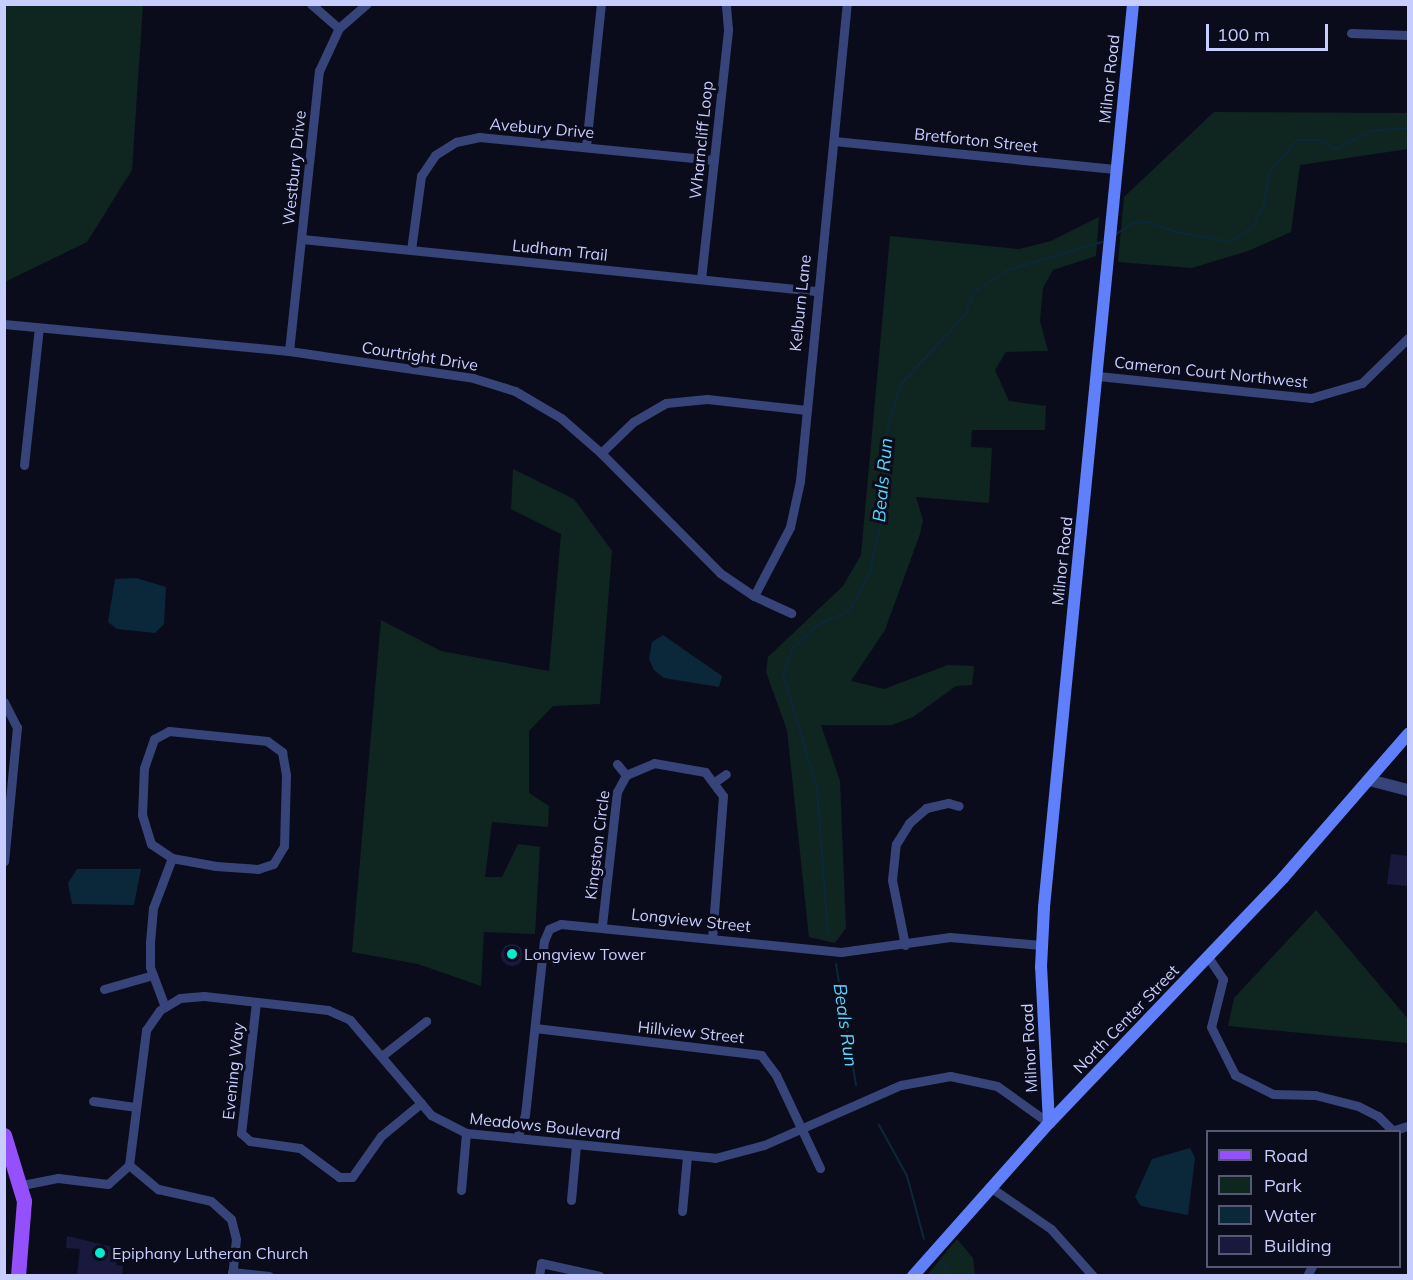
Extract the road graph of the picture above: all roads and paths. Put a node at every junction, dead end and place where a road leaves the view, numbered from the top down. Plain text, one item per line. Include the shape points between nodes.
1 (311, 4) edge
2 (367, 4) edge
3 (601, 4) edge
4 (726, 4) edge
5 (847, 4) edge
6 (1133, 4) edge
7 (339, 28) junction
8 (1351, 33) dead end
9 (1408, 35) edge
10 (834, 141) junction
11 (586, 146) junction
12 (714, 160) junction
13 (1115, 169) junction
14 (302, 239) junction
15 (411, 250) junction
16 (701, 279) junction
17 (815, 291) junction
18 (4, 324) edge
19 (39, 328) junction
20 (1408, 338) edge
21 (289, 351) junction
22 (1098, 376) junction
23 (806, 410) junction
24 (602, 453) junction
25 (24, 465) dead end
26 (754, 596) junction
27 (791, 614) dead end
28 (4, 702) edge
29 (1408, 734) edge
30 (617, 764) dead end
31 (726, 774) dead end
32 (626, 775) junction
33 (716, 781) junction
34 (1366, 783) junction
35 (1408, 790) edge
36 (959, 806) dead end
37 (172, 858) junction
38 (4, 861) edge
39 (602, 925) junction
40 (712, 938) junction
41 (905, 945) junction
42 (1041, 945) junction
43 (1208, 957) junction
44 (153, 975) junction
45 (104, 989) dead end
46 (256, 1002) junction
47 (165, 1007) junction
48 (426, 1021) dead end
49 (535, 1028) junction
50 (383, 1055) junction
51 (93, 1101) dead end
52 (422, 1103) junction
53 (135, 1107) junction
54 (1049, 1123) junction
55 (1408, 1126) edge
56 (799, 1130) junction
57 (1389, 1130) edge
58 (466, 1133) junction
59 (4, 1135) edge
60 (517, 1138) junction
61 (576, 1145) junction
62 (687, 1156) junction
63 (129, 1166) junction
64 (820, 1168) dead end
65 (22, 1185) junction
66 (990, 1187) junction
67 (461, 1190) dead end
68 (571, 1200) dead end
69 (682, 1211) dead end
70 (232, 1274) edge
71 (18, 1275) edge
72 (269, 1275) edge
73 (539, 1275) edge
74 (600, 1275) edge
75 (913, 1275) edge
76 (1093, 1275) edge

1 - 7 street
2 - 7 street, Westbury Drive
3 - 11 street
4 - 12 street, Wharncliff Loop via 728,29
5 - 10 street, Kelburn Lane
6 - 13 main road, Milnor Road
7 - 14 street, Westbury Drive via 319,71
8 - 9 street
10 - 13 street, Bretforton Street
10 - 17 street, Kelburn Lane
11 - 12 street, Avebury Drive
11 - 15 street, Avebury Drive via 479,137 456,142 435,155 421,176
12 - 16 street, Wharncliff Loop
13 - 22 main road, Milnor Road via 1098,336
14 - 15 street, Ludham Trail
14 - 21 street, Westbury Drive
15 - 16 street, Ludham Trail
16 - 17 street, Ludham Trail
17 - 23 street, Kelburn Lane
18 - 19 street, Courtright Drive
19 - 21 street, Courtright Drive
19 - 25 street
20 - 22 street, Cameron Court Northwest via 1362,383 1311,398
21 - 24 street, Courtright Drive via 473,378 515,391 561,417
22 - 42 main road, Milnor Road
23 - 24 street via 707,399 666,403 633,422
23 - 26 street, Kelburn Lane via 800,481 790,526
24 - 26 street, Courtright Drive via 720,573
26 - 27 street, Courtright Drive
28 - 38 street via 17,727
29 - 34 main road, North Center Street
30 - 32 street
31 - 33 street
32 - 33 street, Kingston Circle via 654,763 697,769
32 - 39 street, Kingston Circle via 617,792
33 - 40 street via 725,804
34 - 35 street
34 - 43 main road, North Center Street
36 - 41 street via 948,803 926,808 909,823 896,844 892,880
37 - 37 street via 258,869 273,864 284,846 286,775 286,761 275,745 176,731 154,739 144,768 142,815 151,844
37 - 44 street via 153,909
39 - 40 street, Longview Street
39 - 49 street, Longview Street via 561,924 549,929
40 - 41 street, Longview Street via 841,952
41 - 42 street, Longview Street via 965,937
42 - 54 main road, Milnor Road
43 - 54 main road, North Center Street
43 - 57 street via 1223,979 1210,1027 1235,1075 1273,1094 1315,1095 1351,1103 1378,1116
44 - 45 street
44 - 47 street
46 - 47 street, Meadows Boulevard via 204,996 180,998
46 - 50 street, Meadows Boulevard via 336,1014 350,1020
46 - 52 street, Evening Way via 241,1133 250,1141 300,1148 339,1177 352,1177 375,1143
47 - 53 street via 146,1030
48 - 50 street
49 - 56 street, Hillview Street via 761,1055 776,1075
49 - 60 street, Longview Street via 525,1115
50 - 52 street, Meadows Boulevard
51 - 53 street
52 - 58 street, Meadows Boulevard via 453,1130
53 - 63 street
54 - 56 street, Meadows Boulevard via 997,1086 950,1076 901,1086
54 - 66 main road, North Center Street
55 - 57 street
56 - 62 street, Meadows Boulevard via 741,1154
56 - 64 street
58 - 60 street, Meadows Boulevard
58 - 67 street
59 - 65 main road
60 - 61 street, Meadows Boulevard
61 - 62 street, Meadows Boulevard
61 - 68 street
62 - 69 street
63 - 65 street via 108,1184 58,1178
63 - 70 street via 158,1189 211,1201 231,1219 236,1239
65 - 71 main road
66 - 75 main road, North Center Street
66 - 76 street via 1051,1229
70 - 72 street
73 - 74 street via 541,1263

